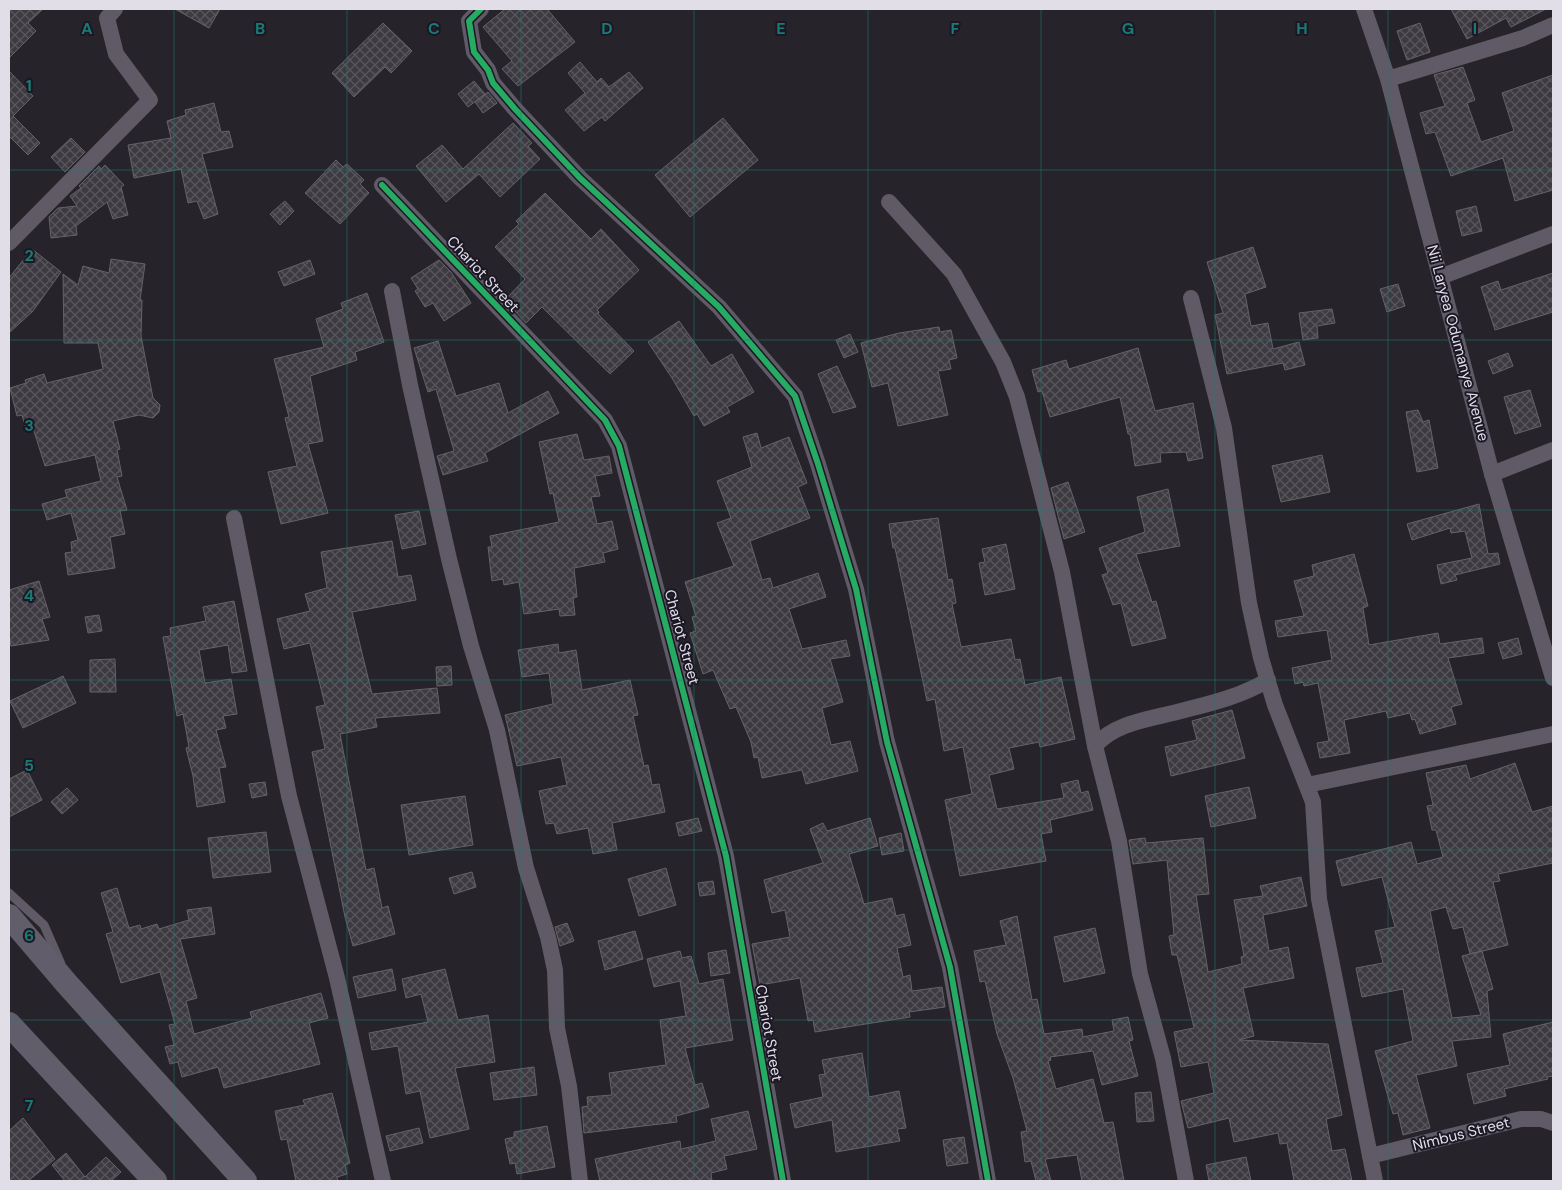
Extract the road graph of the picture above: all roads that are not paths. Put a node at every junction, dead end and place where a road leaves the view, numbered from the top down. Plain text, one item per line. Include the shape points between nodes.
1 (115, 9) edge
2 (481, 9) edge
3 (1364, 9) edge
4 (1553, 24) edge
5 (1388, 78) junction
6 (382, 185) dead end
7 (889, 202) dead end
8 (1553, 234) edge
9 (9, 243) edge
10 (1440, 277) junction
11 (392, 290) dead end
12 (1191, 298) dead end
13 (1553, 450) edge
14 (1492, 474) junction
15 (234, 518) dead end
16 (1551, 658) edge
17 (1553, 678) edge
18 (1268, 680) junction
19 (1553, 734) edge
20 (1095, 746) junction
21 (1308, 785) junction
22 (9, 893) edge
23 (9, 916) edge
24 (67, 984) junction
25 (9, 1024) edge
26 (1553, 1123) edge
27 (1370, 1156) junction
28 (155, 1181) edge
29 (245, 1181) edge
30 (383, 1181) edge
31 (580, 1181) edge
32 (783, 1181) edge
33 (988, 1181) edge
34 (1186, 1181) edge
35 (1375, 1181) edge

1 - 9 street via 107,18 116,54 150,100
2 - 33 street via 469,21 474,52 499,90 580,178 719,307 795,396 856,589 887,742 950,966
3 - 5 street, Nii Laryea Odumanye Avenue
4 - 5 street via 1523,38
5 - 10 street, Nii Laryea Odumanye Avenue
6 - 32 street, Chariot Street via 604,420 619,446 726,856
7 - 20 street via 954,274 1003,362 1017,397 1062,572
8 - 10 street
10 - 14 street, Nii Laryea Odumanye Avenue
11 - 31 street via 449,560 497,730 526,868 555,970 557,1028 569,1086
12 - 18 street via 1224,428 1249,603
13 - 14 street
14 - 16 street, Nii Laryea Odumanye Avenue
15 - 30 street via 289,796 337,978
16 - 17 street, Nii Laryea Odumanye Avenue
18 - 20 street via 1232,697 1128,725 1106,735
18 - 21 street
19 - 21 street
20 - 34 street via 1119,841 1140,974 1163,1058
21 - 27 street via 1313,802 1319,899
22 - 24 lane via 44,925
23 - 24 street
24 - 29 street
25 - 28 street
26 - 27 street, Nimbus Street via 1521,1119
27 - 35 street

